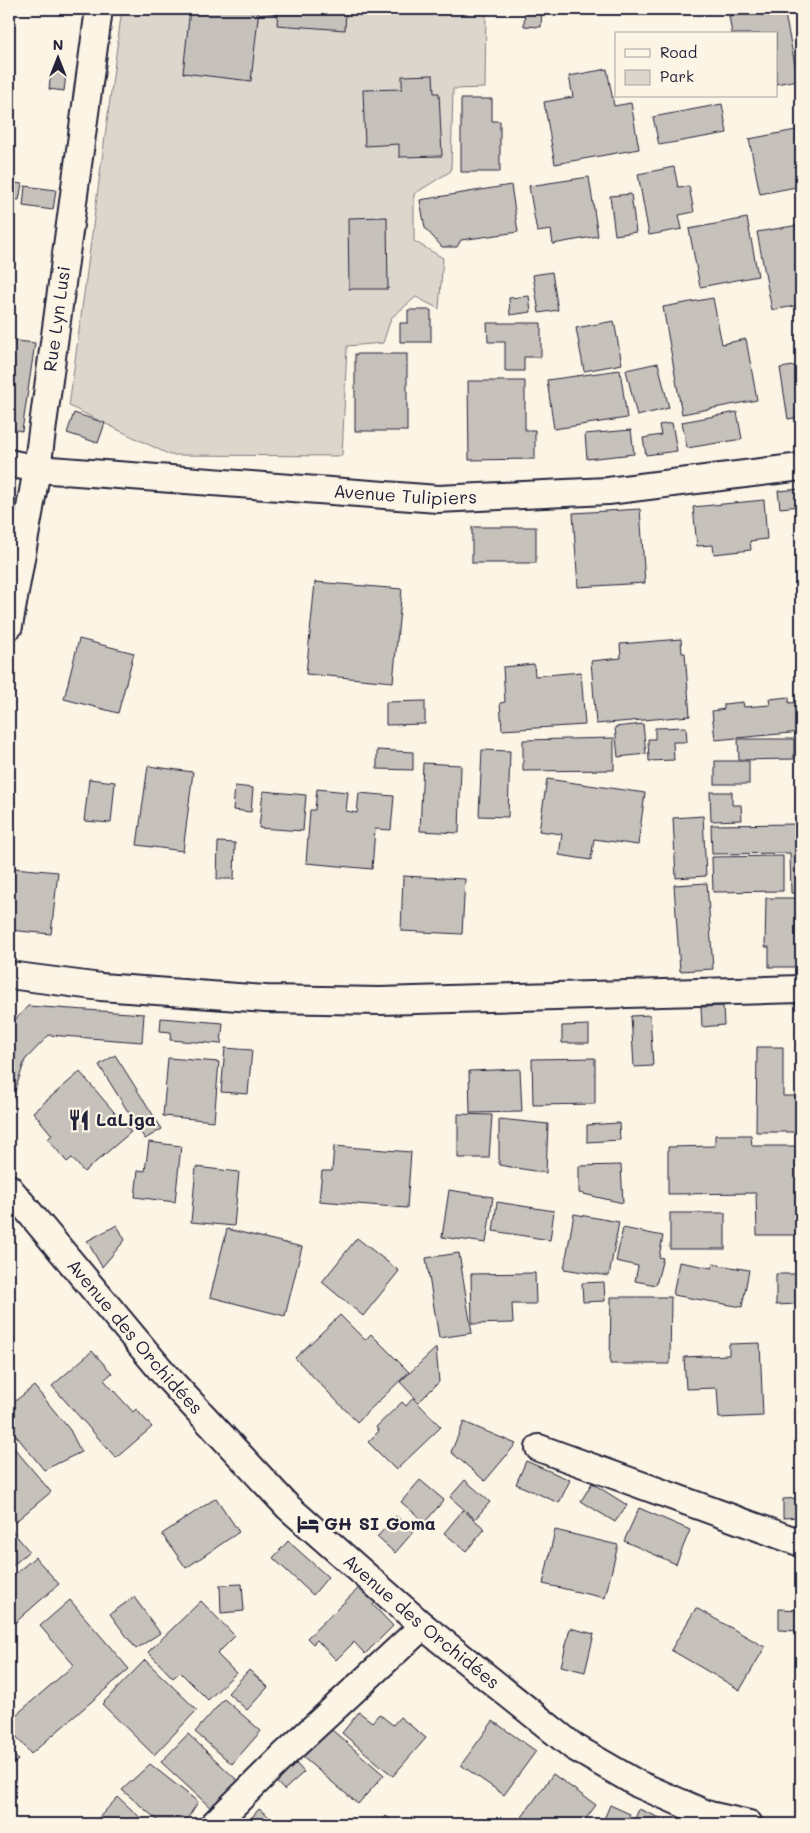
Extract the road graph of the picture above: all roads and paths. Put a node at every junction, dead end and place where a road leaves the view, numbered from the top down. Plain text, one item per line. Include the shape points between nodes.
1 (99, 9) edge
2 (9, 463) edge
3 (801, 467) edge
4 (37, 469) junction
5 (9, 626) edge
6 (9, 975) edge
7 (801, 988) edge
8 (9, 1188) edge
9 (539, 1448) dead end
10 (801, 1543) edge
11 (423, 1626) junction
12 (214, 1824) edge
13 (749, 1824) edge

1 - 4 street, Rue Lyn Lusi
2 - 4 street, Avenue Tulipiers
3 - 4 street, Avenue Tulipiers via 608,491 438,499
4 - 5 street, Rue Lyn Lusi
6 - 7 street via 101,987 276,1000 380,1001
8 - 11 street, Avenue des Orchidées via 166,1376 288,1507
9 - 10 street
11 - 12 street
11 - 13 street, Avenue des Orchidées via 574,1747 638,1784 709,1815

